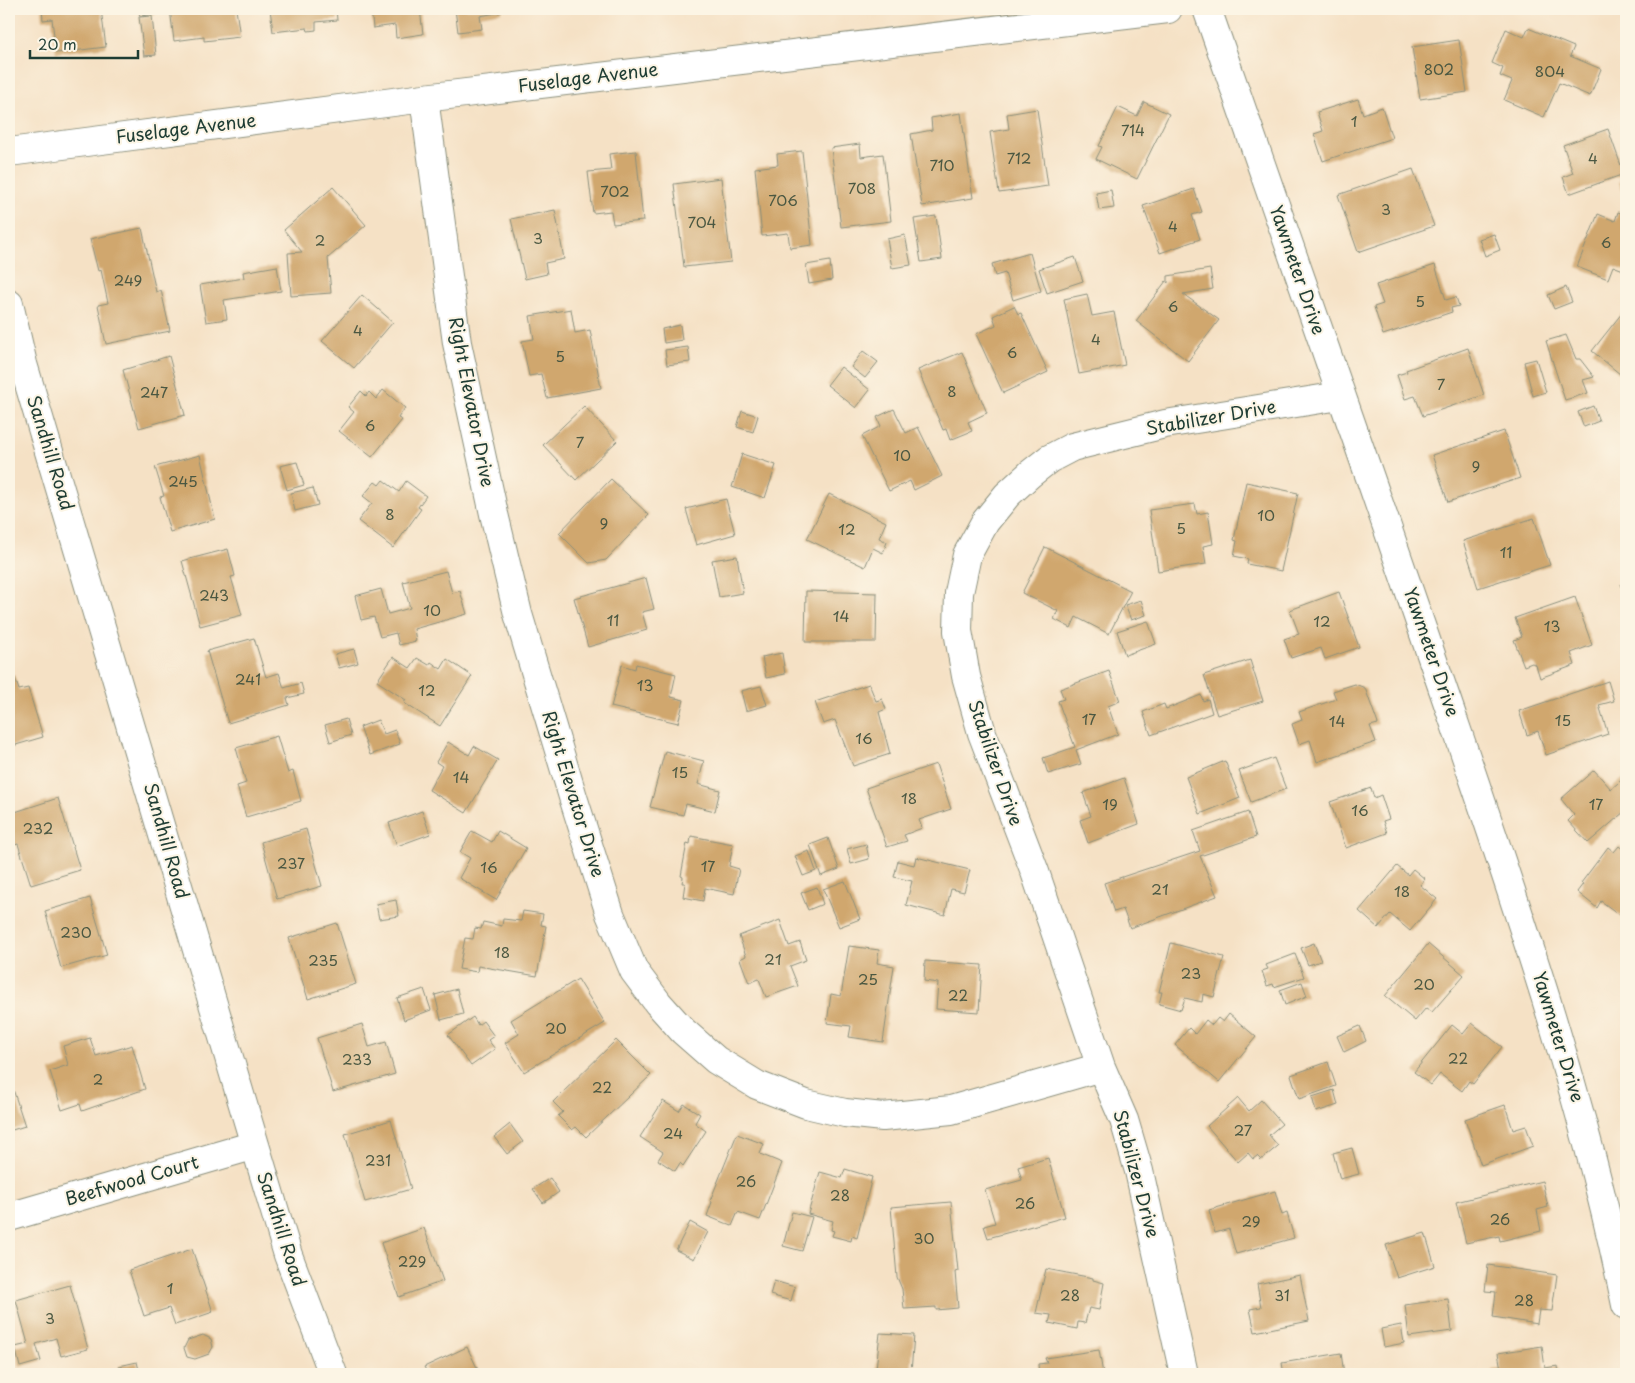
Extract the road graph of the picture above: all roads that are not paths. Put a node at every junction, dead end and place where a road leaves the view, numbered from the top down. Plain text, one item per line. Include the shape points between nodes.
1 (1168, 9) edge
2 (1207, 9) edge
3 (424, 98) junction
4 (9, 152) edge
5 (9, 304) edge
6 (1340, 396) junction
7 (1101, 1066) junction
8 (254, 1145) junction
9 (9, 1217) edge
10 (1626, 1304) edge
11 (333, 1374) edge
12 (1184, 1374) edge

1 - 3 street, Fuselage Avenue
2 - 6 street, Yawmeter Drive
3 - 4 street, Fuselage Avenue
3 - 7 street, Right Elevator Drive via 458,343 518,614 610,914 634,971 683,1031 716,1060 757,1085 806,1104 845,1113 883,1117 951,1110
5 - 8 street, Sandhill Road via 23,364
6 - 7 street, Stabilizer Drive via 1165,424 1072,447 1049,459 1007,495 985,522 967,555 959,592 958,631 966,676 982,733 1035,872
6 - 10 street, Yawmeter Drive via 1524,926 1577,1097
7 - 12 street, Stabilizer Drive via 1124,1120 1139,1171
8 - 9 street, Beefwood Court
8 - 11 street, Sandhill Road via 288,1255

